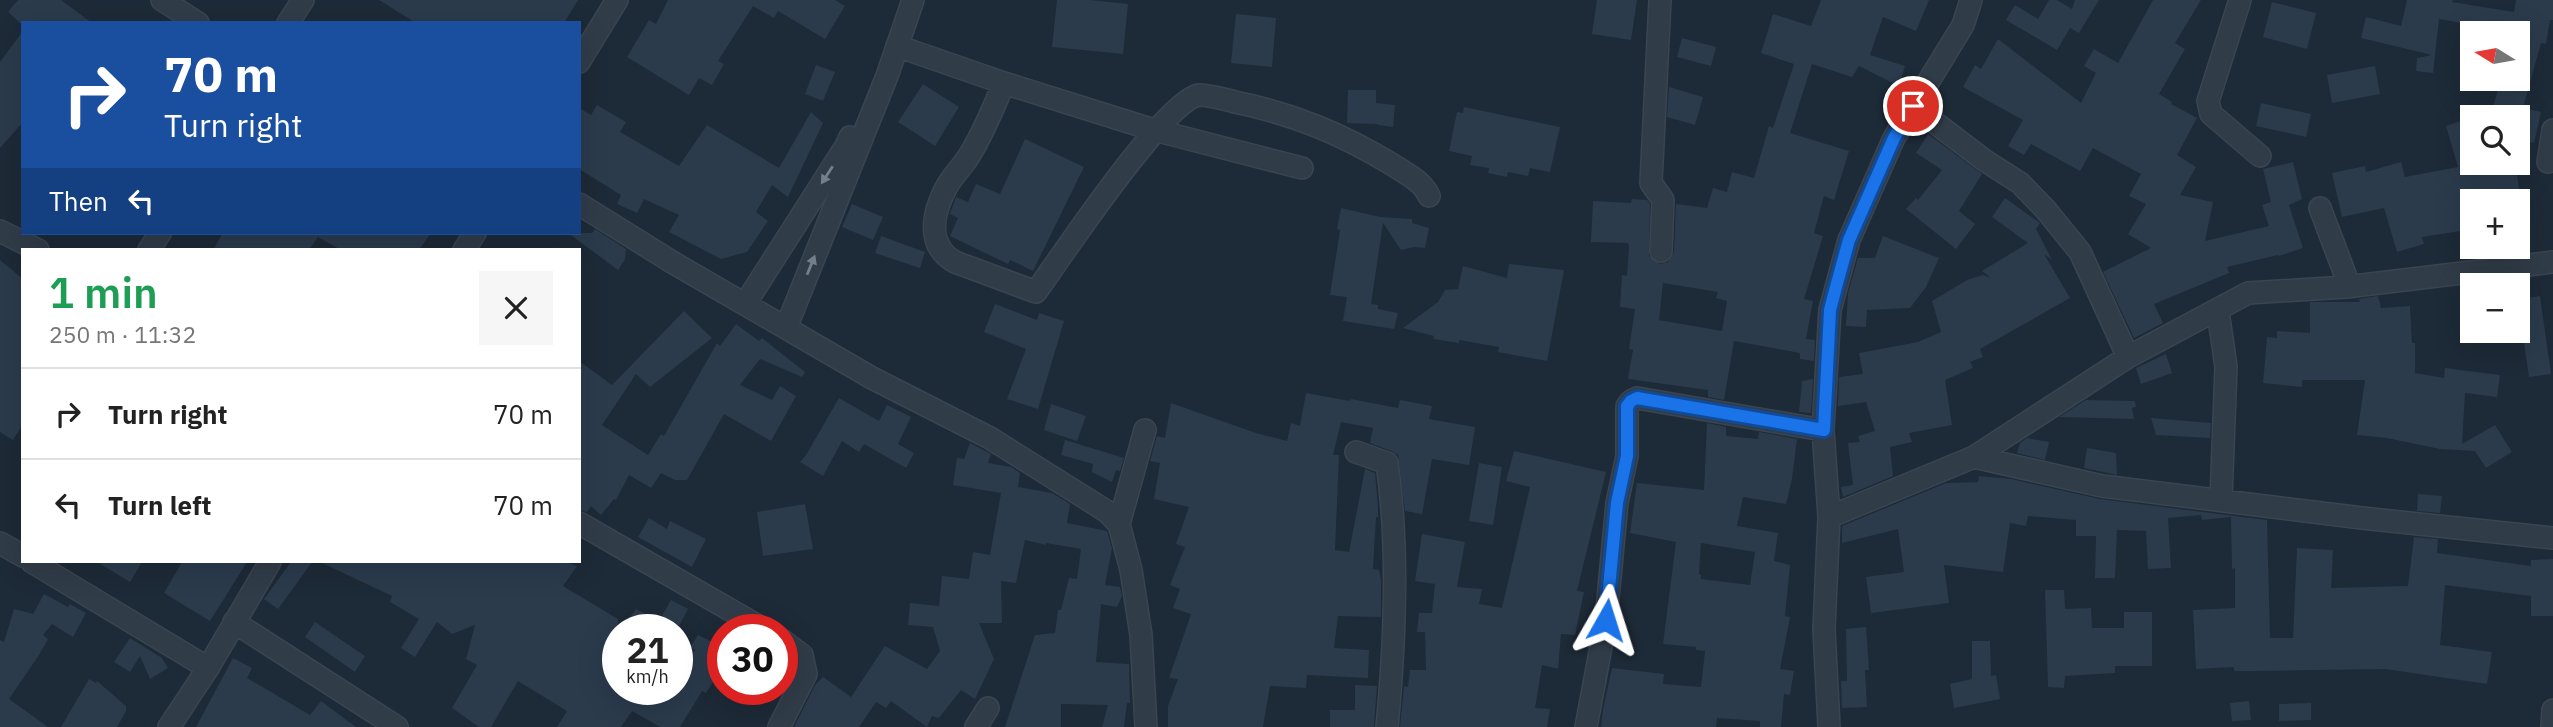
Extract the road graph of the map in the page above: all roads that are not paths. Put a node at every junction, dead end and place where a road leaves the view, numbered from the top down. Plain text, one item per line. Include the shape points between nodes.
1 (162, 0) edge
2 (303, 0) edge
3 (617, 0) edge
4 (900, 0) edge
5 (913, 0) edge
6 (1660, 0) edge
7 (1971, 0) edge
8 (2240, 0) edge
9 (195, 21) edge
10 (289, 21) edge
11 (897, 46) junction
12 (581, 59) edge
13 (1004, 83) junction
14 (1913, 106) junction
15 (1154, 130) junction
16 (2553, 130) edge
17 (2260, 156) dead end
18 (2548, 162) dead end
19 (1301, 168) dead end
20 (1429, 195) dead end
21 (581, 205) edge
22 (2320, 208) dead end
23 (0, 231) edge
24 (34, 248) edge
25 (1661, 251) dead end
26 (2553, 262) edge
27 (2346, 287) junction
28 (745, 304) junction
29 (2218, 311) junction
30 (786, 328) junction
31 (2129, 357) junction
32 (1145, 430) dead end
33 (1824, 430) junction
34 (1356, 452) dead end
35 (1974, 457) junction
36 (2221, 499) junction
37 (1829, 517) junction
38 (581, 524) edge
39 (1119, 524) junction
40 (2553, 538) edge
41 (0, 543) edge
42 (21, 555) edge
43 (34, 563) edge
44 (269, 563) edge
45 (737, 614) edge
46 (234, 622) junction
47 (798, 651) edge
48 (208, 668) junction
49 (798, 690) edge
50 (790, 705) edge
51 (988, 708) dead end
52 (2553, 710) edge
53 (169, 727) edge
54 (397, 727) edge
55 (779, 727) edge
56 (976, 727) edge
57 (1146, 727) edge
58 (1387, 727) edge
59 (1586, 727) edge
60 (1829, 727) edge
61 (2552, 727) edge

1 - 9 street
2 - 10 street
3 - 12 street
4 -> 28 street via 846,146
5 - 11 street
6 - 25 street via 1650,183 1662,200
7 - 14 street via 1963,25
8 - 17 street via 2208,101 2211,114
11 - 13 street
30 -> 11 street
13 - 15 street
13 - 15 street via 965,165 948,184 937,207 935,234 943,255 955,262 1036,292
14 - 31 street via 2020,183 2046,210 2080,252
14 - 33 street via 1894,138 1846,252 1830,310
15 - 19 street
15 - 20 street via 1198,94 1272,109 1312,122 1372,153 1425,186
16 - 18 street
21 - 28 street
22 - 27 street
23 - 24 street
26 - 27 street
27 - 29 street via 2248,293
28 - 30 street
29 - 31 street
29 - 36 street via 2226,368
30 - 39 street via 990,438 1106,511
31 - 35 street
32 - 39 street
33 - 37 street
33 - 59 street via 1637,398 1631,401 1606,620
34 - 58 street via 1387,463 1391,487 1394,576
35 - 36 street via 2102,486
35 - 37 street
36 - 40 street
37 - 60 street via 1824,629
38 - 45 street
39 - 57 street via 1141,635
41 - 42 street
43 - 48 street
44 - 46 street
46 - 48 street
46 - 54 street
47 - 49 street via 803,655 806,674
48 - 53 street
50 - 55 street
51 - 56 street
52 - 61 street

